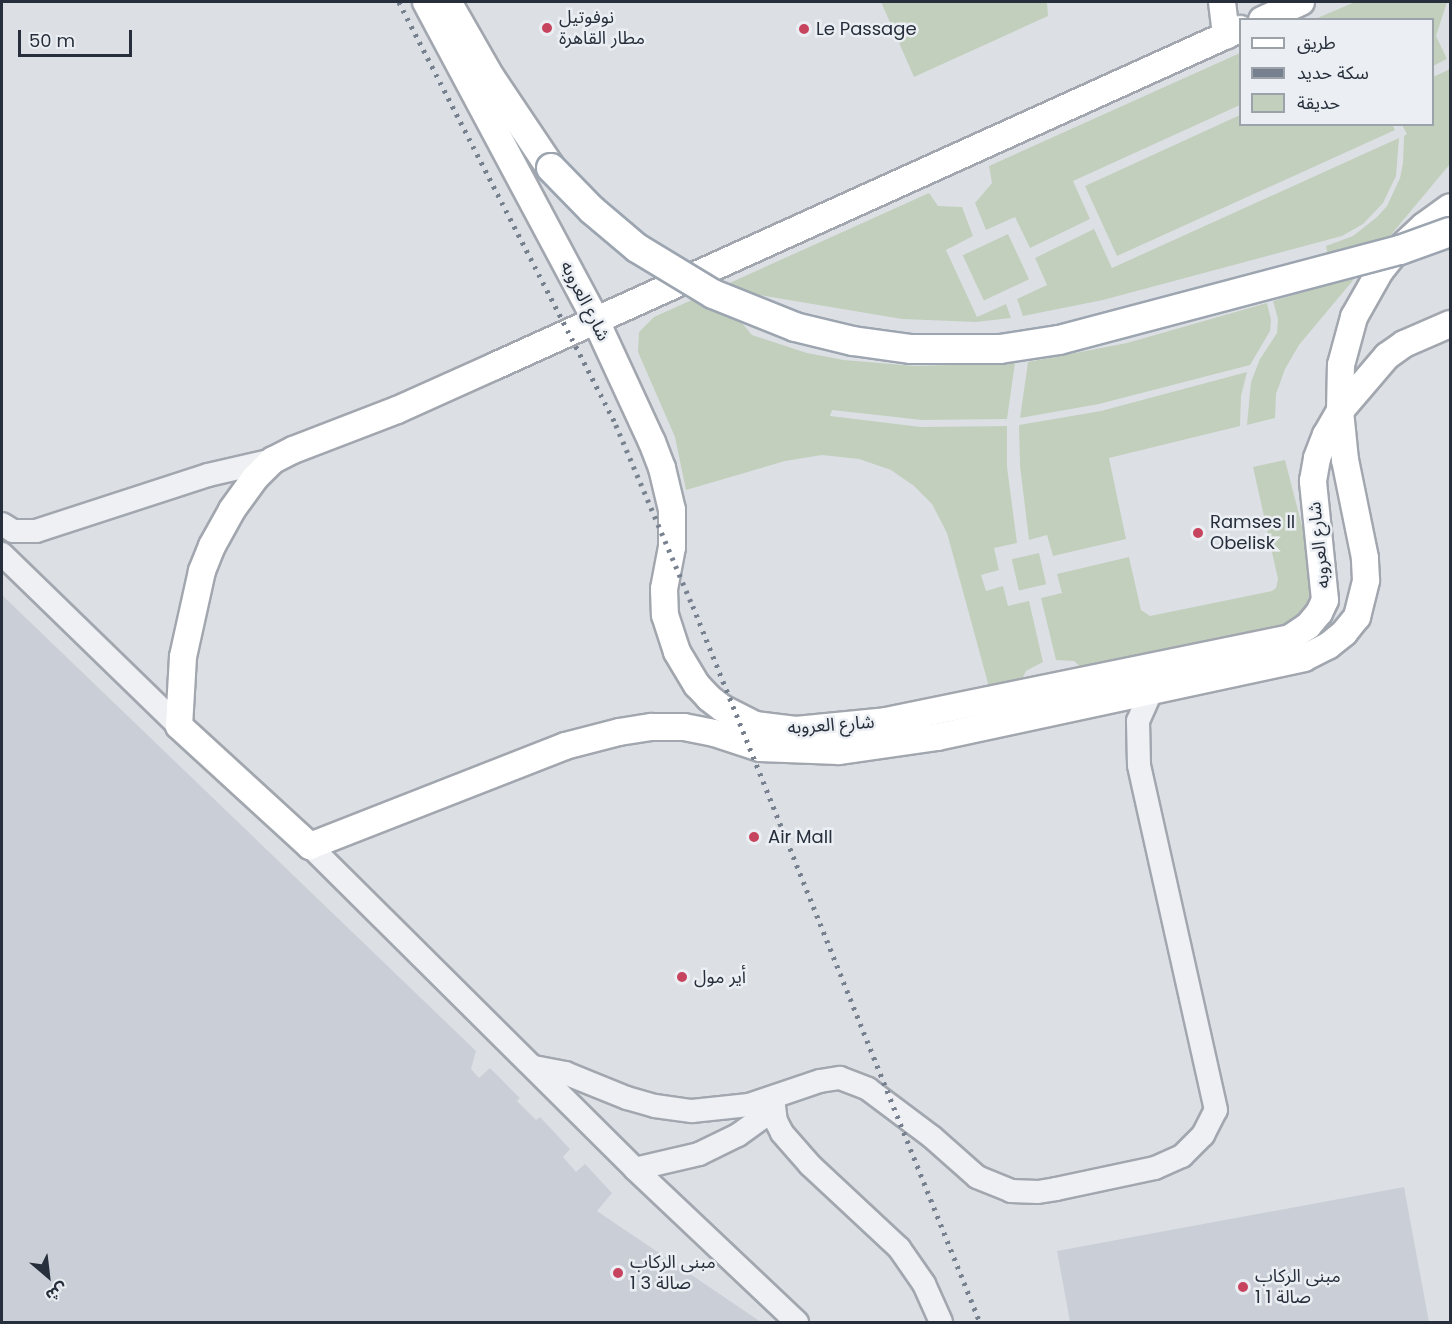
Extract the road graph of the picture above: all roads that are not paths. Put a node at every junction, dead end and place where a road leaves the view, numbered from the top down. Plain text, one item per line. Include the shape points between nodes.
1 (426, 2) edge
2 (447, 2) edge
3 (1222, 2) edge
4 (1300, 2) edge
5 (1266, 18) edge
6 (1233, 33) edge
7 (1450, 207) edge
8 (1450, 216) edge
9 (1450, 232) edge
10 (1370, 288) junction
11 (596, 321) junction
12 (1450, 324) edge
13 (1340, 411) junction
14 (273, 460) junction
15 (7, 527) edge
16 (2, 554) edge
17 (1152, 690) junction
18 (179, 726) junction
19 (310, 846) junction
20 (534, 1067) junction
21 (774, 1104) junction
22 (635, 1169) junction
23 (797, 1323) edge
24 (941, 1323) edge

1 - 11 main road, شارع العروبه
2 - 9 main road, bridge via 490,77 550,168 637,248 713,294 767,317 853,341 911,349 1000,349 1059,340 1400,250
3 - 6 main road
4 - 5 main road
6 - 11 main road
7 - 10 main road via 1400,247
8 - 10 main road via 1421,253
10 - 13 main road via 1354,317 1341,364
11 - 13 main road, شارع العروبه via 640,413 668,489 672,528 664,589 665,615 676,652 697,685 722,708 755,724 777,729 886,722 1290,638 1308,626 1325,600 1313,481 1317,458
11 - 14 main road via 397,410
12 - 13 main road, شارع العروبه via 1396,349
13 - 17 main road, شارع العروبه via 1345,460 1365,558 1366,580 1357,617 1328,646 1304,658
14 - 15 street via 208,475 36,531
14 - 18 main road via 232,510 202,571 183,657
15 - 16 street
16 - 18 street
17 - 19 main road, شارع العروبه via 937,737 839,751 760,748 684,727 619,732 565,746
17 - 21 street via 1138,721 1136,740 1216,1110 1194,1146 1155,1168 1023,1192 1003,1189 977,1177 932,1137 855,1082 840,1078 820,1081
18 - 19 main road
19 - 20 street
20 - 21 street via 571,1075 627,1098 673,1109
20 - 22 street
21 - 22 street via 738,1135 699,1154
21 - 24 street via 782,1133 810,1165 899,1248 924,1284
22 - 23 street

